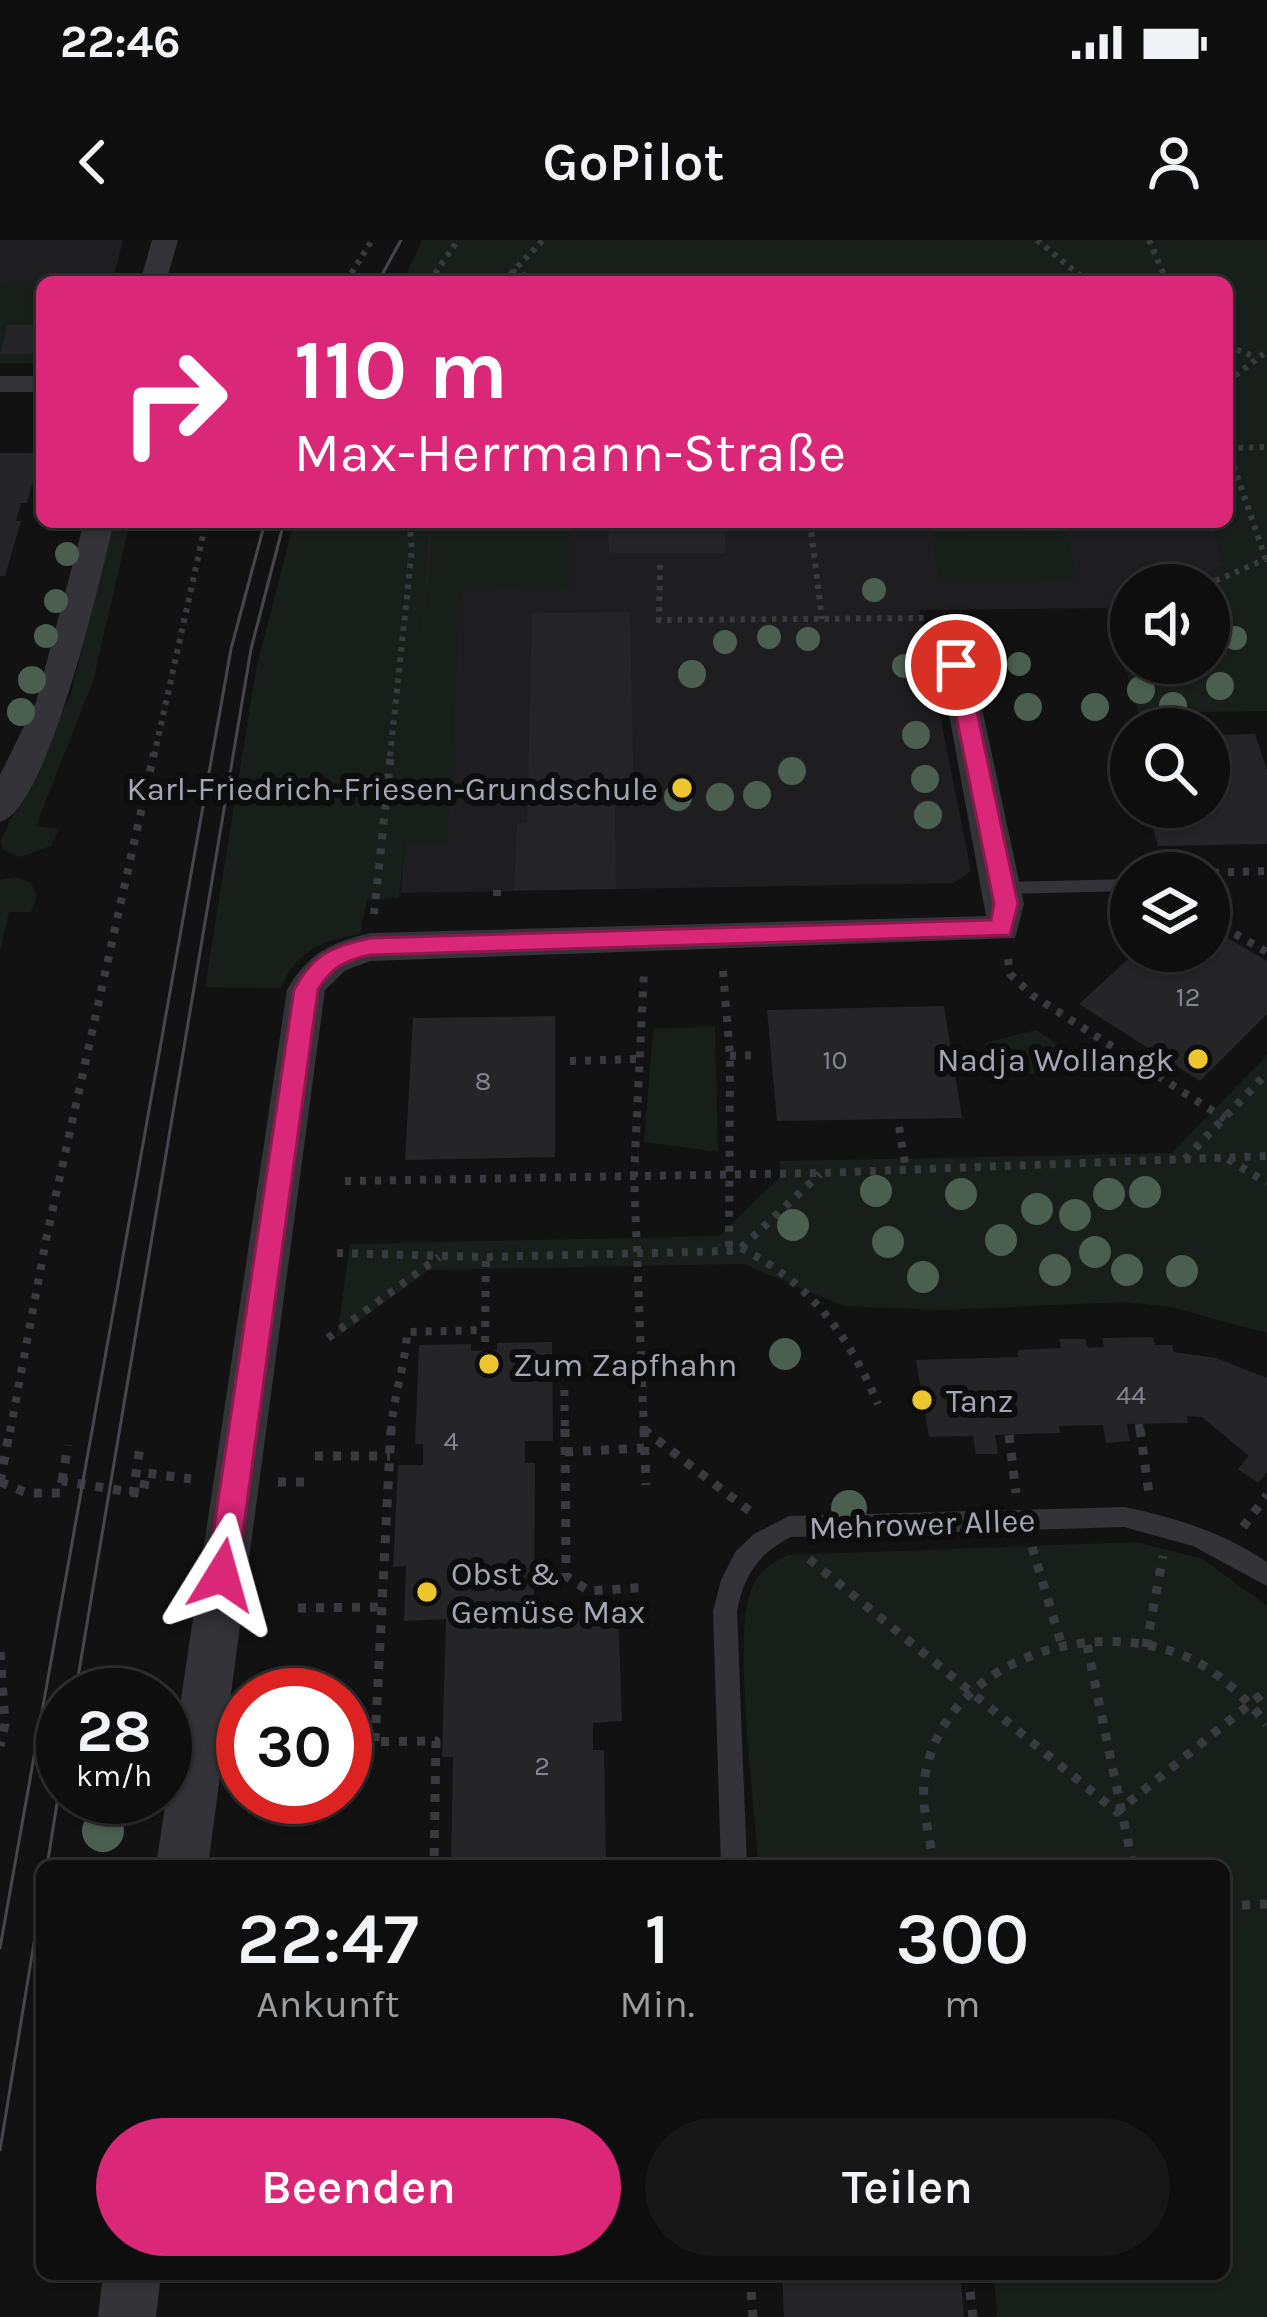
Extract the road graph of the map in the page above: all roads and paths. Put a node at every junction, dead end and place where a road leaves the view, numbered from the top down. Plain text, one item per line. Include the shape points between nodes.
1 (165, 240) edge
2 (372, 240) edge
3 (458, 240) edge
4 (543, 240) edge
5 (1037, 240) edge
6 (1149, 240) edge
7 (512, 271) junction
8 (156, 276) edge
9 (350, 276) edge
10 (433, 276) edge
11 (508, 276) edge
12 (527, 276) edge
13 (1081, 276) edge
14 (1164, 276) edge
15 (1233, 348) edge
16 (1267, 352) edge
17 (1256, 358) junction
18 (1233, 377) edge
19 (0, 384) edge
20 (36, 384) edge
21 (1233, 447) edge
22 (1267, 447) edge
23 (1233, 465) edge
24 (98, 528) edge
25 (205, 528) edge
26 (410, 528) edge
27 (811, 528) edge
28 (1266, 561) edge
29 (660, 565) dead end
30 (1230, 575) edge
31 (822, 619) junction
32 (940, 628) joint
33 (0, 810) edge
34 (1267, 872) edge
35 (1230, 873) edge
36 (1110, 885) edge
37 (1003, 887) junction
38 (496, 890) dead end
39 (497, 903) dead end
40 (1002, 929) junction
41 (1230, 931) edge
42 (721, 935) junction
43 (644, 936) junction
44 (371, 946) junction
45 (1267, 952) edge
46 (758, 1055) dead end
47 (730, 1056) junction
48 (638, 1059) junction
49 (570, 1061) dead end
50 (1267, 1073) edge
51 (1225, 1119) junction
52 (899, 1127) dead end
53 (1267, 1156) edge
54 (1227, 1158) junction
55 (1184, 1160) junction
56 (906, 1170) junction
57 (821, 1173) junction
58 (728, 1174) junction
59 (634, 1176) junction
60 (345, 1181) dead end
61 (1267, 1183) edge
62 (741, 1248) junction
63 (729, 1251) junction
64 (337, 1253) dead end
65 (636, 1254) junction
66 (440, 1256) junction
67 (486, 1257) junction
68 (328, 1338) dead end
69 (564, 1375) dead end
70 (878, 1404) dead end
71 (1139, 1424) dead end
72 (643, 1429) junction
73 (1009, 1435) dead end
74 (68, 1445) dead end
75 (140, 1446) dead end
76 (644, 1448) junction
77 (565, 1452) junction
78 (315, 1456) dead end
79 (389, 1456) junction
80 (155, 1473) dead end
81 (62, 1481) junction
82 (0, 1482) edge
83 (646, 1485) dead end
84 (134, 1495) junction
85 (1024, 1520) junction
86 (1155, 1523) junction
87 (777, 1532) junction
88 (1267, 1575) edge
89 (648, 1587) dead end
90 (1156, 1596) dead end
91 (381, 1606) junction
92 (298, 1608) dead end
93 (1087, 1644) junction
94 (1062, 1646) junction
95 (1146, 1646) junction
96 (0, 1652) edge
97 (1267, 1690) edge
98 (970, 1692) junction
99 (1251, 1704) junction
100 (1267, 1724) edge
101 (375, 1742) joint
102 (0, 1746) edge
103 (1117, 1812) junction
104 (183, 1860) edge
105 (434, 1860) edge
106 (734, 1860) edge
107 (933, 1860) edge
108 (1131, 1860) edge
109 (1267, 1904) edge
110 (1230, 1906) edge
111 (131, 2280) edge
112 (751, 2280) edge
113 (969, 2280) edge
114 (127, 2317) edge
115 (753, 2317) edge
116 (973, 2317) edge

1 - 8 street
2 - 9 path
3 - 10 path
4 - 7 path
5 - 13 path
6 - 14 path
7 - 11 path
7 - 12 path
15 - 17 path
16 - 17 path
17 - 18 path
19 - 20 street
21 - 22 path
23 - 28 path
24 - 33 street via 52,701
25 - 82 path
26 - 44 path
27 - 31 path
28 - 30 path
29 - 31 path via 659,620
31 - 32 path
32 - 37 street
34 - 35 path
36 - 37 lane
37 - 40 street
38 - 39 path
40 - 42 street
40 - 51 path via 1010,974 1032,995
41 - 45 path
42 - 43 street
42 - 47 path
43 - 44 street
43 - 48 path
44 - 104 street via 340,953 318,968 306,990
46 - 47 path
47 - 58 path
48 - 49 path
48 - 59 path
50 - 51 path
51 - 55 path
52 - 56 path
53 - 54 path
54 - 55 path
54 - 61 path
55 - 56 path
56 - 57 path
57 - 58 path
57 - 62 path
58 - 59 path
58 - 63 path
59 - 60 path
59 - 65 path
62 - 63 path
62 - 70 path via 801,1282 832,1316 856,1348
63 - 65 path
64 - 66 path
65 - 67 path
65 - 72 path
66 - 67 path
66 - 68 path
67 - 79 path via 485,1336 406,1332
69 - 77 path
71 - 86 path
72 - 76 path
72 - 87 path
73 - 85 path
74 - 81 path
75 - 84 path
76 - 77 path
76 - 83 path
77 - 89 path via 566,1576 589,1591
78 - 79 path
79 - 91 path
80 - 84 path via 146,1473 143,1495
81 - 82 path via 60,1493
81 - 84 path
85 - 86 lane, Mehrower Allee
85 - 87 lane, Mehrower Allee
85 - 94 path
86 - 88 lane, Mehrower Allee via 1238,1553
87 - 98 path
87 - 106 lane, Mehrower Allee via 753,1543 730,1583 725,1611
90 - 95 path
91 - 92 path
91 - 101 path
93 - 94 path
93 - 95 path
93 - 103 path
94 - 98 path via 1023,1657
95 - 99 path via 1178,1653
96 - 102 path
97 - 99 path
98 - 103 path
98 - 107 path via 937,1734 924,1776
99 - 100 path
99 - 103 path
101 - 105 path via 436,1741
103 - 108 path
109 - 110 path
111 - 114 street
112 - 115 path
113 - 116 path

